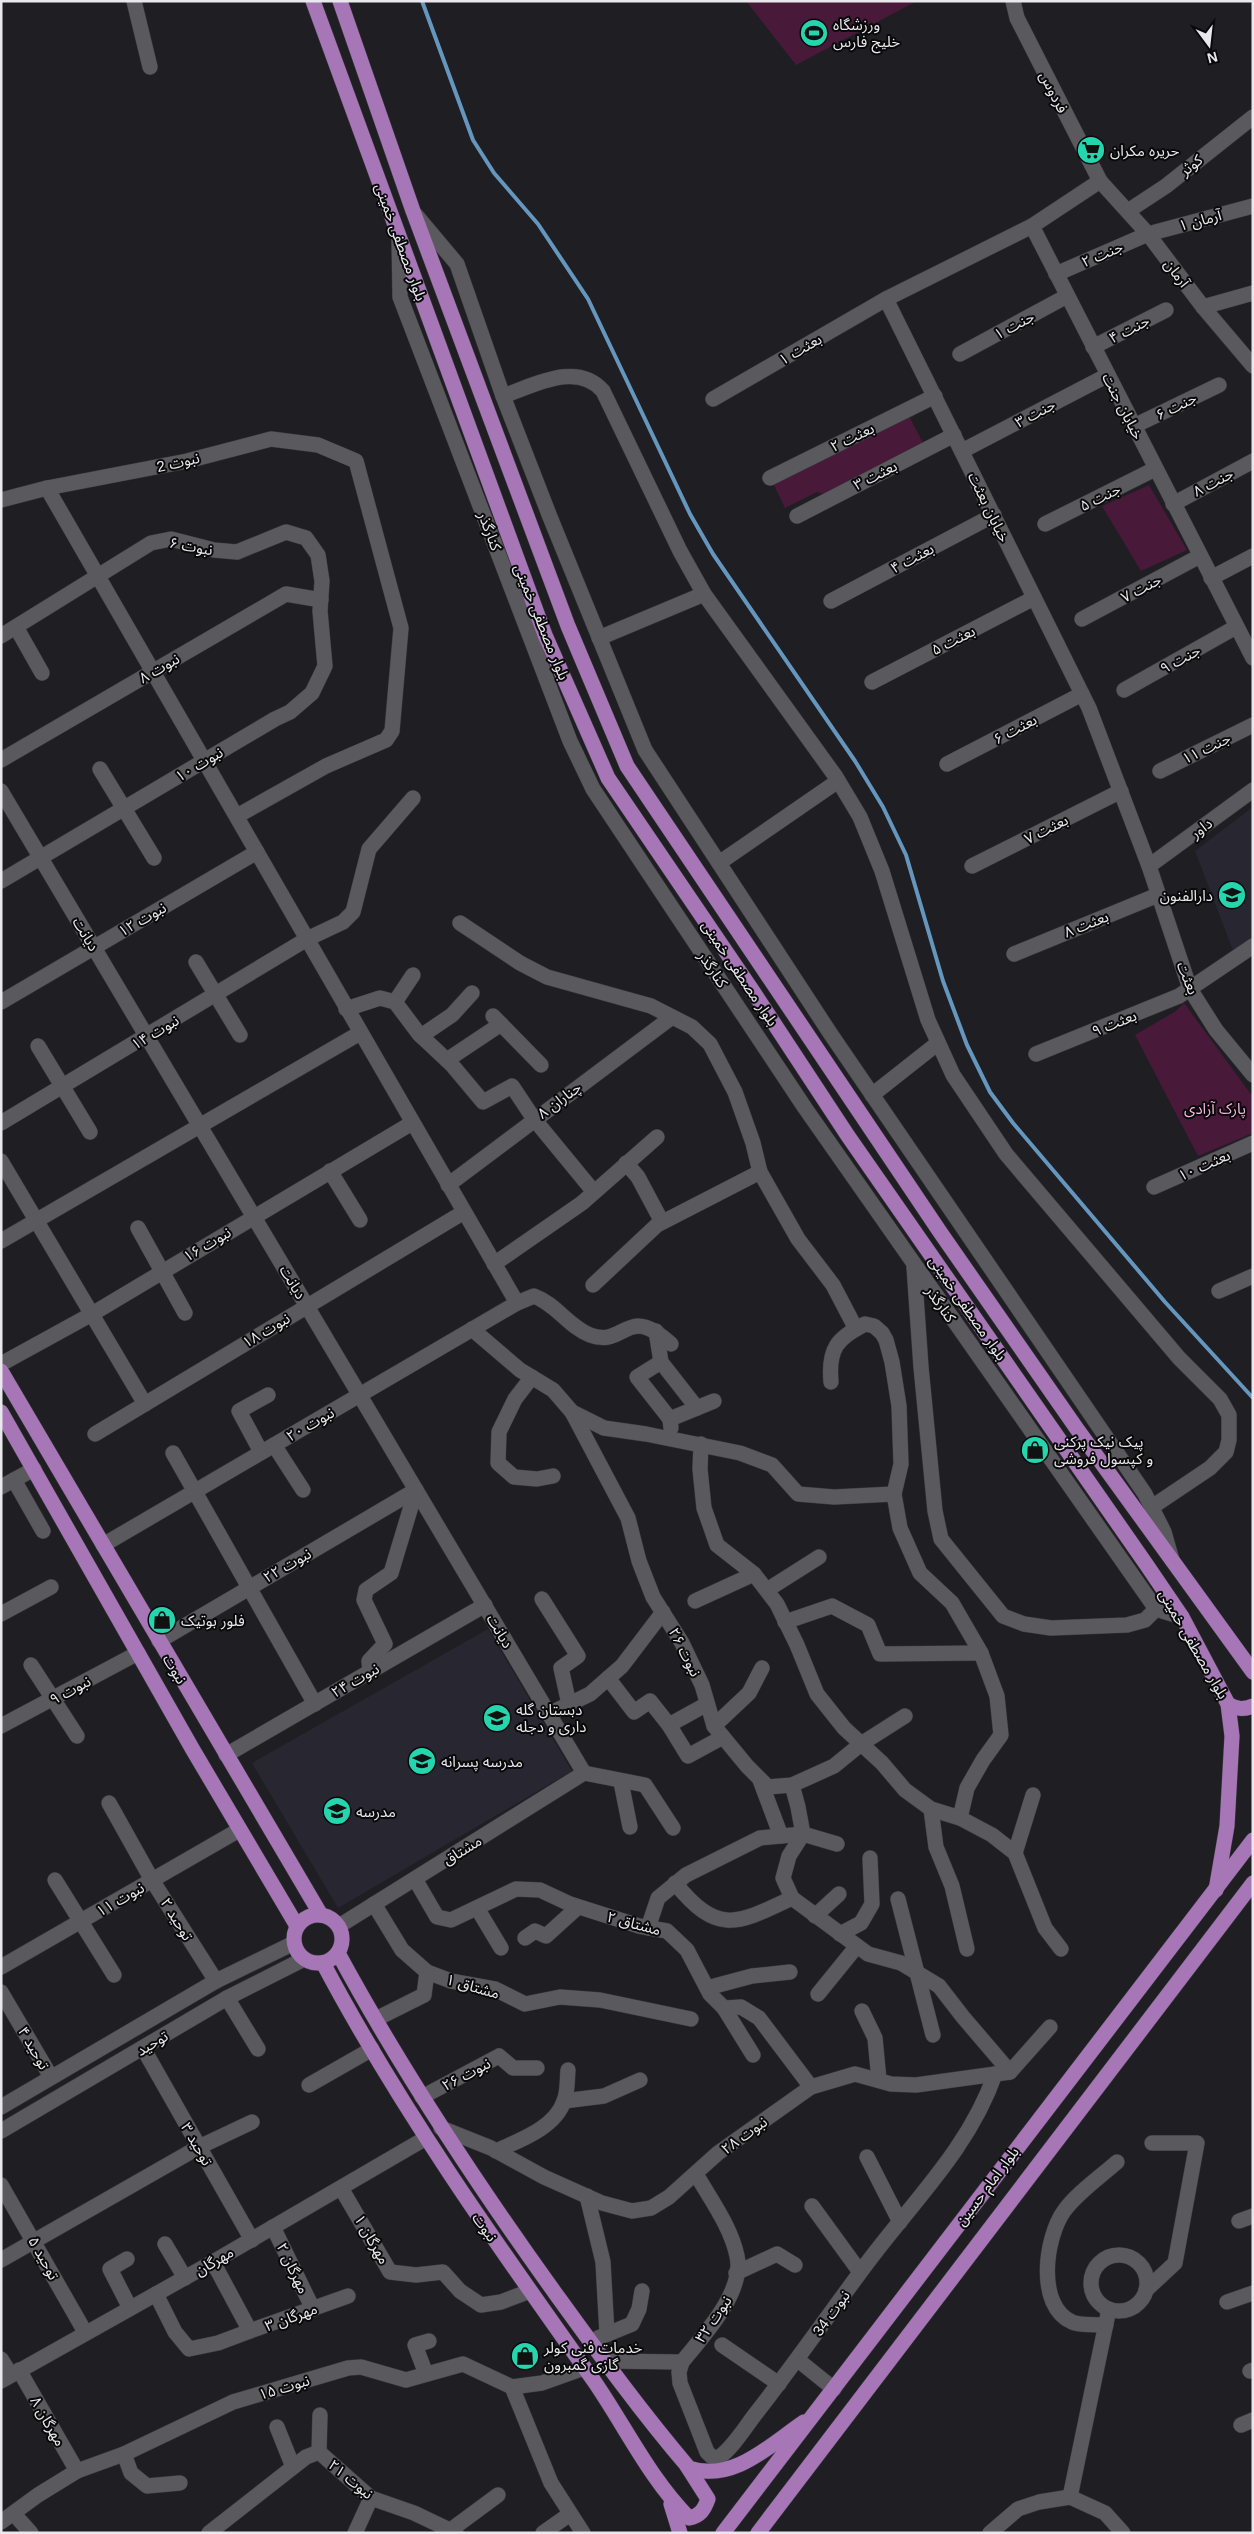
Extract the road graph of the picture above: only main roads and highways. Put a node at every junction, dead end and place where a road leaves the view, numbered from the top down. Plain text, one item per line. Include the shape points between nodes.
1 (313, 1) edge
2 (340, 1) edge
3 (370, 84) junction
4 (346, 95) junction
5 (1, 1371) edge
6 (1, 1412) edge
7 (158, 1641) junction
8 (138, 1653) junction
9 (1253, 1672) edge
10 (1228, 1704) junction
11 (1253, 1706) edge
12 (1253, 1840) edge
13 (1253, 1883) edge
14 (1216, 1890) junction
15 (321, 1915) junction
16 (297, 1926) junction
17 (338, 1953) junction
18 (323, 1963) junction
19 (347, 1969) junction
20 (331, 1979) junction
21 (814, 2416) junction
22 (683, 2461) junction
23 (660, 2482) junction
24 (680, 2533) edge
25 (723, 2533) edge
26 (758, 2533) edge

1 - 4 main road, بلوار مصطفی خمینی
2 - 3 main road, بلوار مصطفی خمینی
3 - 4 main road
3 - 9 main road, بلوار مصطفی خمینی via 413,212 568,626 627,766 940,1232 1077,1429
4 - 10 main road, بلوار مصطفی خمینی via 545,635 608,778 848,1136 1182,1617
5 - 7 main road, نبوت
6 - 8 main road, نبوت
7 - 8 main road
7 - 15 main road, نبوت
8 - 16 main road, نبوت
10 - 11 main road via 1244,1709
10 - 14 main road, بلوار مصطفی خمینی via 1231,1756 1228,1826
12 - 14 main road, بلوار امام حسین
13 - 26 main road, بلوار امام حسین
14 - 21 main road, بلوار امام حسین via 1087,2054
15 - 16 main road via 306,1918
15 - 17 main road via 333,1919 339,1926 343,1935
16 - 18 main road via 294,1943 297,1952 313,1963
17 - 18 main road
17 - 19 main road, نبوت
18 - 20 main road, نبوت
19 - 20 main road
19 - 22 main road, نبوت via 422,2098 496,2212 604,2361
20 - 23 main road, نبوت via 426,2138
21 - 22 main road via 760,2454 731,2468 702,2472 689,2468
21 - 25 main road, بلوار امام حسین
22 - 23 main road, نبوت via 708,2499 696,2517 688,2518
23 - 24 main road via 677,2518

